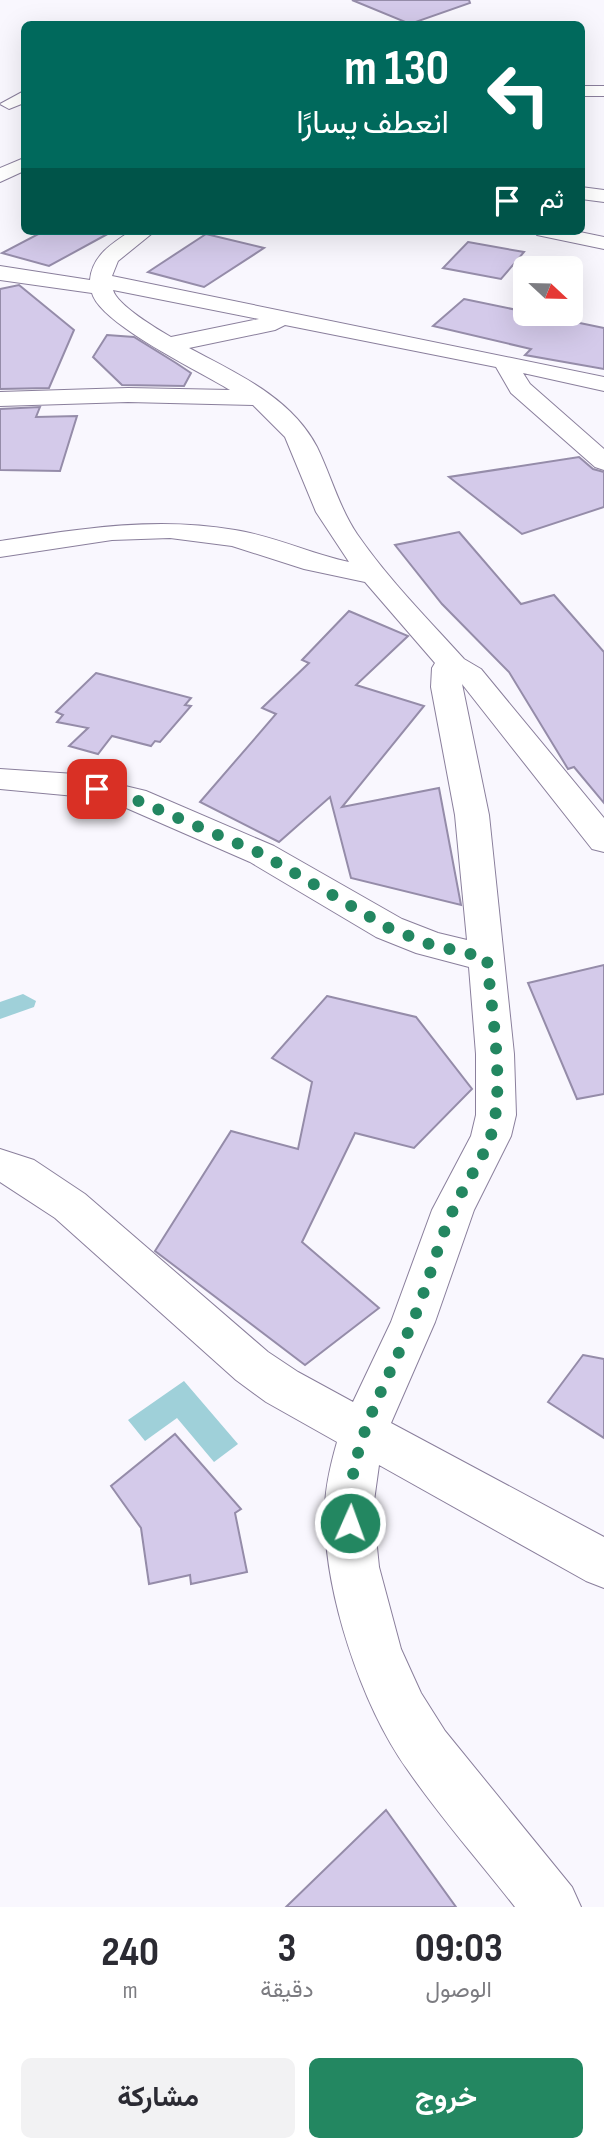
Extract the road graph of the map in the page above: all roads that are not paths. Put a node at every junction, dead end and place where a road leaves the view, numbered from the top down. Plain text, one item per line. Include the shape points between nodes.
1 (585, 91) edge
2 (604, 91) edge
3 (21, 166) edge
4 (0, 176) edge
5 (585, 193) edge
6 (604, 196) edge
7 (139, 235) edge
8 (564, 235) edge
9 (604, 243) edge
10 (0, 273) edge
11 (102, 285) junction
12 (293, 319) junction
13 (167, 345) junction
14 (505, 362) junction
15 (604, 384) edge
16 (255, 398) junction
17 (0, 399) edge
18 (592, 424) dead end
19 (566, 429) junction
20 (604, 462) edge
21 (0, 550) edge
22 (375, 576) junction
23 (454, 666) junction
24 (0, 779) edge
25 (604, 841) edge
26 (487, 958) junction
27 (0, 1165) edge
28 (363, 1433) junction
29 (604, 1564) edge
30 (552, 1907) edge

1 - 2 street
3 - 4 street
5 - 6 street
7 - 11 street via 107,258
8 - 9 street
10 - 11 street
11 - 12 street
11 - 13 street via 110,304
12 - 13 street
12 - 14 street
13 - 16 street
14 - 15 street
14 - 19 street via 520,388
16 - 17 street
16 - 22 street via 297,436 329,511
18 - 19 street
19 - 20 street
21 - 22 street via 111,532 170,530 236,538 314,563
22 - 23 street
23 - 25 street via 482,688
23 - 26 street via 445,672 446,687 471,807
24 - 26 street via 97,789 134,799 262,854 389,928 429,944
26 - 28 street via 497,1093 491,1136 453,1210 413,1322
27 - 28 street via 19,1172 70,1206 272,1380
28 - 29 street
28 - 30 street via 349,1508 354,1567 376,1652 402,1712 426,1750

